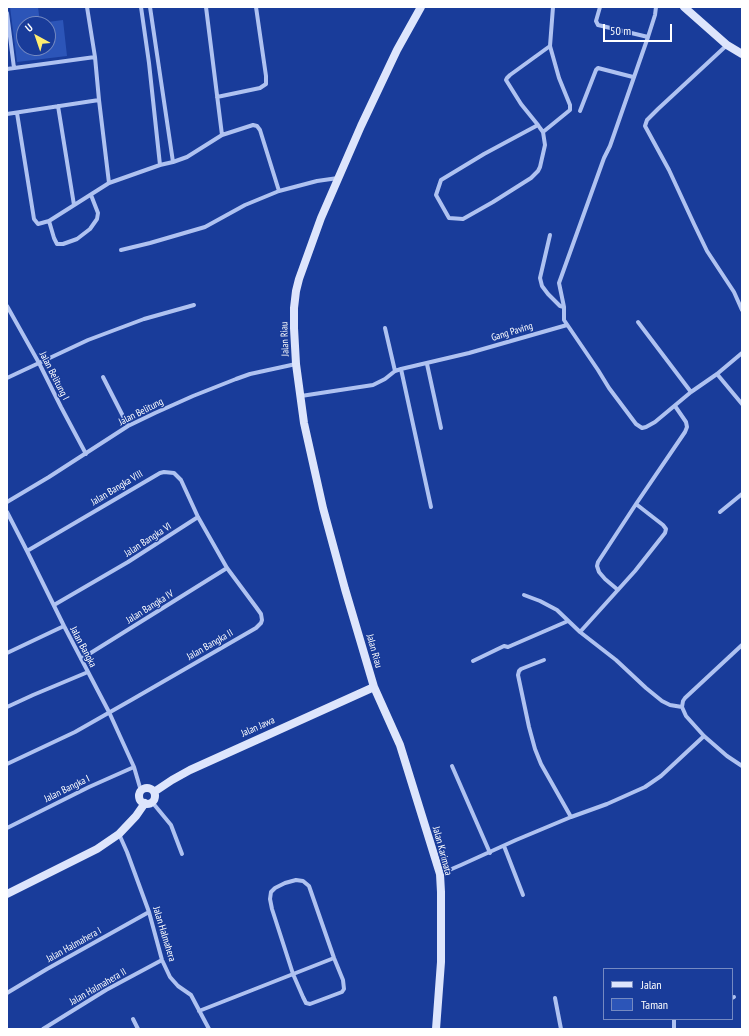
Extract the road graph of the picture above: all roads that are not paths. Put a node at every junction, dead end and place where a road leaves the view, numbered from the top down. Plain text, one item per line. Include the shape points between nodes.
1 (87, 7) edge
2 (141, 7) edge
3 (150, 7) edge
4 (206, 7) edge
5 (256, 7) edge
6 (421, 7) edge
7 (553, 7) edge
8 (600, 7) edge
9 (656, 7) edge
10 (684, 7) edge
11 (7, 13) edge
12 (8, 26) edge
13 (648, 37) junction
14 (727, 45) junction
15 (550, 46) junction
16 (742, 54) edge
17 (95, 57) junction
18 (158, 62) junction
19 (149, 63) junction
20 (14, 68) junction
21 (7, 69) edge
22 (633, 77) junction
23 (217, 97) junction
24 (99, 100) junction
25 (58, 106) junction
26 (580, 111) dead end
27 (17, 113) junction
28 (7, 114) edge
29 (538, 126) junction
30 (543, 132) junction
31 (222, 135) junction
32 (173, 162) junction
33 (160, 165) junction
34 (338, 178) junction
35 (109, 183) junction
36 (279, 191) junction
37 (92, 195) junction
38 (74, 205) junction
39 (49, 221) junction
40 (550, 235) dead end
41 (121, 250) dead end
42 (194, 305) dead end
43 (7, 306) edge
44 (564, 307) junction
45 (742, 310) edge
46 (638, 322) dead end
47 (567, 325) junction
48 (385, 328) dead end
49 (742, 353) edge
50 (40, 363) junction
51 (296, 364) junction
52 (427, 364) junction
53 (401, 369) junction
54 (395, 372) junction
55 (717, 374) junction
56 (104, 377) dead end
57 (7, 378) edge
58 (691, 392) junction
59 (300, 396) junction
60 (742, 404) edge
61 (674, 406) junction
62 (128, 426) junction
63 (441, 428) dead end
64 (86, 454) junction
65 (742, 494) edge
66 (7, 502) edge
67 (636, 504) junction
68 (430, 507) dead end
69 (7, 512) edge
70 (720, 512) dead end
71 (198, 517) junction
72 (27, 551) junction
73 (227, 568) junction
74 (618, 590) junction
75 (524, 595) dead end
76 (54, 605) junction
77 (568, 621) junction
78 (64, 626) junction
79 (580, 632) junction
80 (742, 645) edge
81 (7, 653) edge
82 (81, 659) junction
83 (544, 660) dead end
84 (473, 661) dead end
85 (88, 672) junction
86 (374, 687) junction
87 (7, 707) edge
88 (682, 707) junction
89 (109, 712) junction
90 (704, 736) junction
91 (7, 764) edge
92 (452, 766) dead end
93 (742, 766) edge
94 (134, 767) junction
95 (141, 791) junction
96 (154, 792) junction
97 (148, 803) junction
98 (571, 817) junction
99 (7, 828) edge
100 (119, 834) junction
101 (504, 846) junction
102 (490, 853) junction
103 (182, 854) dead end
104 (440, 874) junction
105 (7, 894) edge
106 (523, 895) dead end
107 (149, 912) junction
108 (334, 958) junction
109 (162, 960) junction
110 (293, 974) junction
111 (7, 993) edge
112 (555, 998) dead end
113 (199, 1011) junction
114 (133, 1019) dead end
115 (42, 1029) edge
116 (138, 1029) edge
117 (209, 1029) edge
118 (436, 1029) edge
119 (561, 1029) edge

1 - 17 street
2 - 19 street
3 - 18 street
4 - 23 street
5 - 23 street via 266,84 260,88
6 - 34 main road, Jalan Riau via 397,50
7 - 15 street
8 - 13 street via 596,21 598,25
9 - 13 street
10 - 14 main road
11 - 12 street
12 - 20 street
13 - 22 street
14 - 16 main road
14 - 45 street via 647,120 644,126 669,170 707,251 734,292
15 - 29 street via 506,79
15 - 30 street via 570,110
17 - 20 street
17 - 24 street
18 - 19 street
18 - 32 street
19 - 33 street
20 - 21 street
22 - 26 street via 598,68
22 - 44 street via 560,283
23 - 31 street
24 - 25 street
24 - 35 street
25 - 27 street
25 - 38 street
27 - 28 street
27 - 39 street via 34,219 38,224
29 - 30 street
29 - 30 street via 441,180 436,196 449,218 463,219 535,174 540,168 545,145
31 - 32 street via 187,157
31 - 36 street via 257,126 263,137
32 - 33 street
33 - 35 street
34 - 36 street
34 - 51 main road, Jalan Riau via 296,291
35 - 37 street
36 - 41 street via 245,205 205,227
37 - 38 street
37 - 39 street via 98,217 95,224 77,239 57,244
38 - 39 street
40 - 44 street via 540,278 548,294
42 - 50 street via 144,319 88,340
43 - 50 street, Jalan Belitung I
44 - 47 street via 564,320
46 - 58 street
47 - 52 street, Gang Paving
47 - 61 street via 609,388 639,427 646,427 655,422
48 - 54 street
49 - 55 street
50 - 57 street
50 - 64 street, Jalan Belitung I
51 - 59 main road, Jalan Riau
51 - 62 street, Jalan Belitung via 236,379
52 - 53 street, Gang Paving
52 - 63 street
53 - 54 street, Gang Paving
53 - 68 street
54 - 59 street, Gang Paving via 373,385
55 - 58 street
55 - 60 street
56 - 62 street
58 - 61 street
59 - 86 main road, Jalan Riau via 323,508
61 - 67 street via 686,422 686,430
62 - 64 street, Jalan Belitung
64 - 66 street, Jalan Belitung
65 - 70 street
67 - 74 street via 600,557 598,564 600,574
67 - 74 street via 663,525 666,532
69 - 72 street, Jalan Bangka
71 - 72 street, Jalan Bangka VIII via 181,480 174,472 164,472
71 - 73 street
71 - 76 street, Jalan Bangka VI
72 - 76 street, Jalan Bangka
73 - 82 street, Jalan Bangka IV
73 - 89 street, Jalan Bangka II via 261,614 262,620 259,625
74 - 79 street
75 - 77 street via 557,610
76 - 78 street, Jalan Bangka
77 - 79 street
77 - 84 street
78 - 81 street
78 - 82 street, Jalan Bangka
79 - 88 street via 662,701
80 - 88 street via 685,698
82 - 85 street, Jalan Bangka
83 - 98 street via 521,669 518,675 535,748 541,764
85 - 87 street
85 - 89 street, Jalan Bangka
86 - 96 main road, Jalan Jawa via 190,770
86 - 104 main road, Jalan Karimata via 400,745
88 - 90 street via 686,716
89 - 91 street, Jalan Bangka II via 75,732
89 - 94 street, Jalan Bangka
90 - 93 street
90 - 98 street via 661,776 645,787
92 - 102 street
94 - 95 street, Jalan Bangka
94 - 99 street, Jalan Bangka I
95 - 96 main road via 147,788
95 - 97 main road via 139,796 142,802
96 - 97 main road via 155,797
97 - 100 main road
97 - 103 street via 171,825
98 - 101 street
100 - 105 main road via 97,849
100 - 107 street, Jalan Halmahera
101 - 102 street
101 - 106 street
102 - 104 street
104 - 118 main road, Jalan Karimata via 441,934
107 - 109 street, Jalan Halmahera
107 - 111 street, Jalan Halmahera I
108 - 110 street
108 - 110 street via 344,989 315,1003 306,1002
108 - 110 street via 309,886 298,880 285,883 273,890 270,899
109 - 113 street, Jalan Halmahera via 170,977 191,996
109 - 115 street, Jalan Halmahera II
110 - 113 street
112 - 119 street
113 - 117 street, Jalan Halmahera
114 - 116 street

